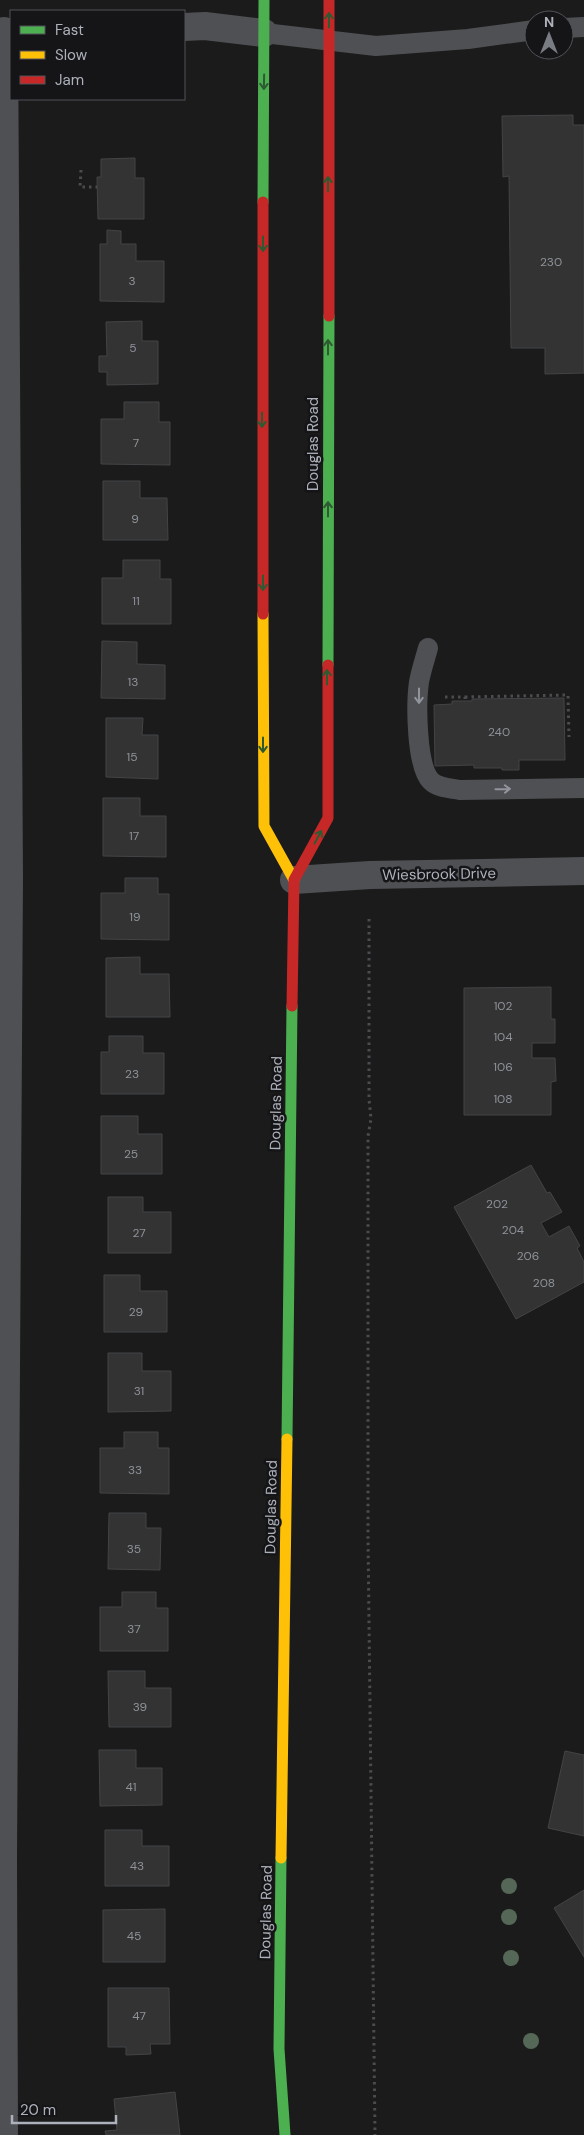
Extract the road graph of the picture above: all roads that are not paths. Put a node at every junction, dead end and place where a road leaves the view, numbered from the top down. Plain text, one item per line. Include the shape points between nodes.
1 (264, 0) edge
2 (329, 0) edge
3 (185, 27) edge
4 (5, 31) edge
5 (524, 31) edge
6 (264, 33) junction
7 (329, 40) junction
8 (428, 648) dead end
9 (584, 788) edge
10 (584, 872) edge
11 (4, 879) edge
12 (294, 880) junction
13 (2, 1860) edge
14 (4, 2135) edge
15 (284, 2135) edge

1 - 6 street, Douglas Road
7 -> 2 street, Douglas Road
3 - 6 street
4 - 11 street
5 - 7 lane via 376,46
6 - 7 lane
6 -> 12 street, Douglas Road via 264,826
12 -> 7 street, Douglas Road via 328,818
8 -> 9 lane via 419,684 419,746 424,773 432,783 460,790
10 - 12 street, Wiesbrook Drive via 370,875
11 - 13 street
12 - 15 street, Douglas Road via 279,2049
13 - 14 street

